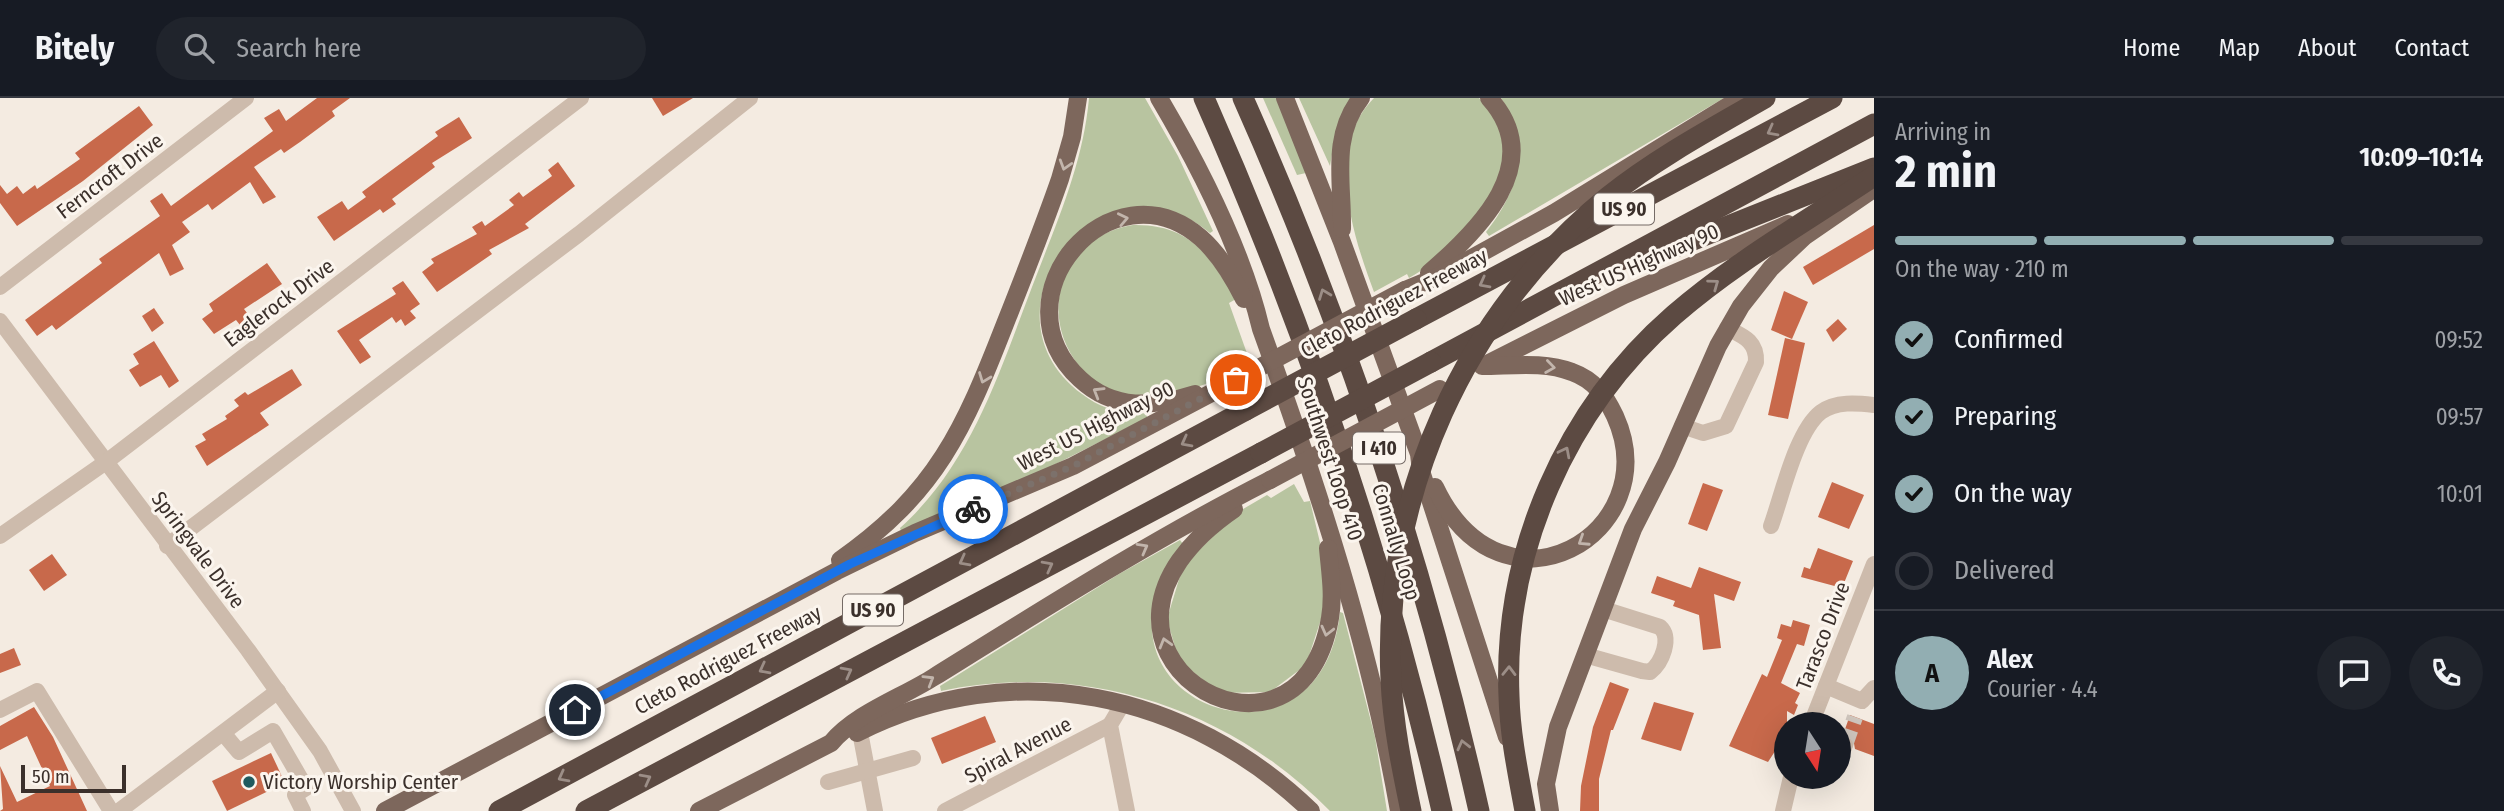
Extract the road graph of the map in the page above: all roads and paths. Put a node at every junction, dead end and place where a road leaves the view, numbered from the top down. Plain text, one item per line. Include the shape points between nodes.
1 (246, 98) edge
2 (581, 98) edge
3 (750, 98) edge
4 (1078, 98) edge
5 (1159, 98) edge
6 (1204, 98) edge
7 (1243, 98) edge
8 (1285, 98) edge
9 (1362, 98) edge
10 (1489, 98) edge
11 (1741, 98) edge
12 (1765, 98) edge
13 (1832, 98) edge
14 (1874, 124) edge
15 (1874, 168) edge
16 (1873, 186) edge
17 (1342, 242) junction
18 (1597, 273) junction
19 (1412, 286) junction
20 (0, 287) edge
21 (0, 321) edge
22 (1727, 328) junction
23 (1261, 329) junction
24 (1482, 366) junction
25 (1228, 384) junction
26 (1874, 405) edge
27 (1682, 426) junction
28 (1419, 454) junction
29 (106, 462) junction
30 (1267, 482) junction
31 (1771, 526) dead end
32 (1326, 528) junction
33 (0, 536) edge
34 (167, 546) junction
35 (1874, 564) edge
36 (814, 582) junction
37 (1603, 610) junction
38 (1585, 655) junction
39 (1826, 686) junction
40 (1874, 688) edge
41 (278, 691) junction
42 (1862, 701) junction
43 (1123, 704) junction
44 (0, 710) edge
45 (1816, 712) edge
46 (1856, 717) tunnel mouth
47 (1110, 725) junction
48 (860, 732) junction
49 (223, 733) junction
50 (831, 743) junction
51 (913, 758) dead end
52 (868, 771) junction
53 (828, 782) dead end
54 (1788, 789) edge
55 (111, 811) edge
56 (119, 811) edge
57 (303, 811) edge
58 (353, 811) edge
59 (385, 811) edge
60 (499, 811) edge
61 (586, 811) edge
62 (699, 811) edge
63 (875, 811) edge
64 (945, 811) edge
65 (1128, 811) edge
66 (1311, 811) edge
67 (1399, 811) edge
68 (1411, 811) edge
69 (1443, 811) edge
70 (1479, 811) edge
71 (1527, 811) edge
72 (1549, 811) edge
73 (1783, 811) edge

1 - 20 street, Ferncroft Drive
2 - 29 street, Eaglerock Drive
3 - 34 street via 579,234
4 -> 36 main road via 1060,179 964,426 904,507
5 - 23 main road, Southwest Loop 410 via 1227,234 1253,295
6 - 69 highway, Connally Loop / I 410 via 1279,278 1348,468 1397,631
70 -> 7 highway, Connally Loop / I 410 via 1430,615 1386,468 1330,309
8 - 17 main road
9 - 17 main road via 1346,123 1341,144
10 - 19 main road via 1503,116 1509,135 1506,179 1479,225
11 - 19 main road, West US Highway 90 via 1554,213
12 - 68 highway, bridge via 1646,168 1567,233 1502,309 1450,397 1419,473 1392,604 1394,718
13 -> 60 highway, Cleto Rodriguez Freeway / US 90, bridge
14 - 18 highway, US 90
15 - 18 highway via 1663,252
16 - 22 main road via 1787,251 1754,287
16 - 24 main road, West US Highway 90 via 1670,274
71 -> 16 highway, bridge via 1508,697 1514,607 1534,522 1571,441 1620,370 1674,316 1724,277
17 - 28 main road
61 -> 18 highway, US 90, bridge
19 - 25 main road, West US Highway 90, bridge
21 - 29 street, Springvale Drive
22 - 27 main road
22 - 27 street via 1749,339 1756,362 1726,426 1703,433
25 -> 23 main road via 1167,402 1138,405 1108,398 1085,384 1065,362 1052,330 1051,293 1065,259 1082,238 1114,220 1141,216 1171,221 1208,244
23 - 32 main road, Southwest Loop 410 via 1299,434
24 -> 28 main road via 1549,365 1593,382 1608,400 1624,450 1619,498 1607,519 1591,536 1554,556 1513,559 1489,551 1451,517
24 - 30 main road, West US Highway 90, bridge
25 - 36 main road, West US Highway 90 via 1073,466
26 - 31 street via 1850,402 1822,411 1805,430
27 - 37 main road via 1633,529
28 - 71 main road
29 - 33 street, Eaglerock Drive
29 - 34 street, Springvale Drive
32 -> 30 main road via 1331,613 1320,654 1308,673 1282,694 1257,702 1222,700 1194,687 1176,669 1164,646 1160,619 1164,594 1195,544
50 -> 30 main road, West US Highway 90 via 842,729 1111,566
32 - 67 main road, Southwest Loop 410 via 1340,561 1368,667
34 - 41 street, Springvale Drive
35 - 39 street, Tarasco Drive
36 - 59 main road, West US Highway 90
37 - 38 main road
37 - 38 street via 1660,627 1667,638 1656,667 1650,671
38 - 72 main road via 1558,727 1546,784
39 - 42 street
39 - 45 street, Tarasco Drive
40 - 42 street
41 - 49 street
41 - 58 street, Springvale Drive via 320,751
42 - 46 street
43 - 47 street
43 - 48 main road via 1045,692 979,694 918,708
43 - 66 main road via 1181,721 1215,739 1267,773
44 - 55 street via 37,691
47 - 64 street, Spiral Avenue
47 - 65 street
48 - 50 main road
48 - 52 street
49 - 56 street
49 - 57 street via 240,752 273,731 306,788 295,795
50 - 62 main road, West US Highway 90
51 - 52 street
52 - 53 street
52 - 63 street
54 - 73 street

